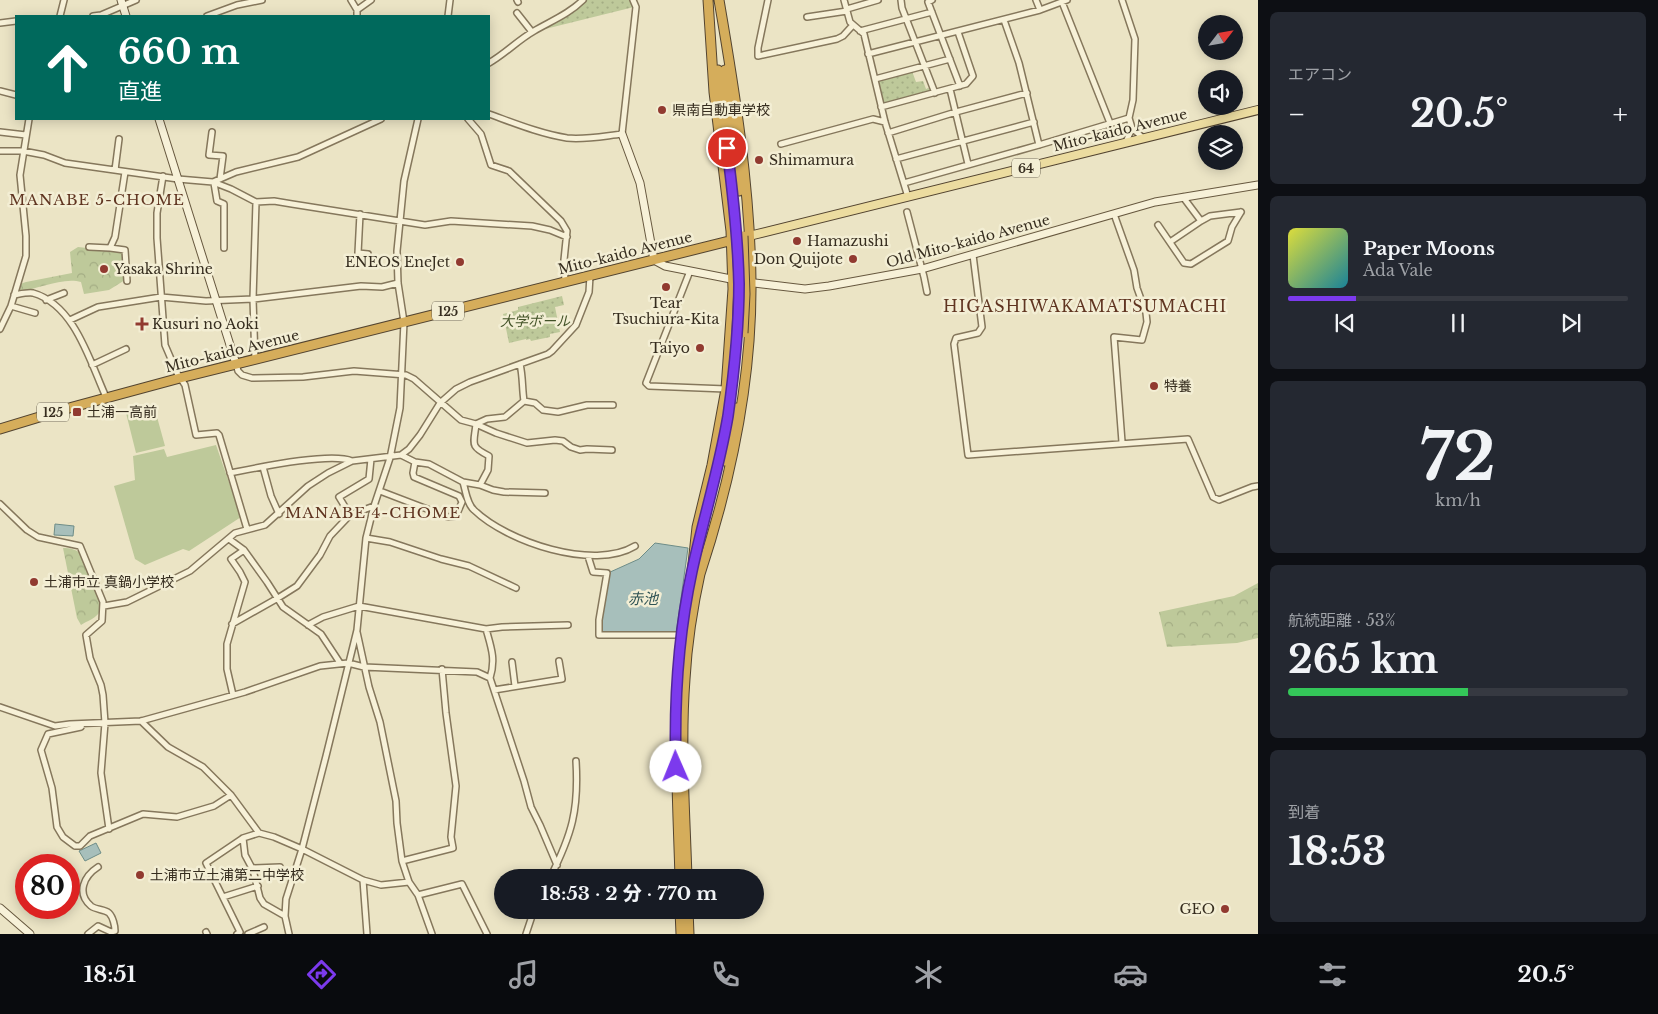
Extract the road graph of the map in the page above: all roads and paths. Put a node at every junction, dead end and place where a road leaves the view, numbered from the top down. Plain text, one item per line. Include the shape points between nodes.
1 (64, 0) edge
2 (136, 0) edge
3 (262, 0) edge
4 (351, 0) edge
5 (371, 0) edge
6 (450, 0) edge
7 (583, 0) edge
8 (633, 0) edge
9 (709, 0) edge
10 (718, 0) edge
11 (768, 0) edge
12 (844, 0) edge
13 (878, 0) edge
14 (901, 0) edge
15 (932, 0) edge
16 (1036, 0) edge
17 (1122, 0) edge
18 (1064, 1) edge
19 (122, 3) edge
20 (357, 10) junction
21 (847, 10) junction
22 (1040, 10) junction
23 (932, 12) junction
24 (517, 13) dead end
25 (60, 15) edge
26 (103, 15) edge
27 (126, 15) edge
28 (210, 15) edge
29 (357, 15) edge
30 (448, 15) edge
31 (807, 18) dead end
32 (906, 19) junction
33 (1004, 20) junction
34 (15, 22) edge
35 (0, 23) edge
36 (854, 25) junction
37 (860, 31) junction
38 (532, 32) junction
39 (958, 32) junction
40 (941, 36) junction
41 (915, 42) junction
42 (868, 54) junction
43 (950, 59) junction
44 (490, 62) edge
45 (924, 66) junction
46 (874, 79) junction
47 (960, 86) junction
48 (950, 89) junction
49 (0, 91) edge
50 (935, 93) junction
51 (1027, 93) junction
52 (15, 95) edge
53 (881, 107) junction
54 (1258, 110) edge
55 (956, 112) junction
56 (490, 114) edge
57 (1129, 118) junction
58 (30, 120) edge
59 (159, 120) edge
60 (379, 120) edge
61 (418, 120) edge
62 (469, 120) edge
63 (885, 122) junction
64 (1034, 122) junction
65 (1110, 123) junction
66 (1132, 128) junction
67 (0, 132) edge
68 (212, 132) dead end
69 (888, 133) junction
70 (622, 134) junction
71 (26, 135) junction
72 (1144, 138) junction
73 (119, 139) dead end
74 (963, 140) junction
75 (1126, 142) junction
76 (782, 144) dead end
77 (1039, 146) junction
78 (0, 151) edge
79 (23, 151) junction
80 (896, 159) junction
81 (968, 164) junction
82 (115, 170) junction
83 (125, 172) junction
84 (163, 176) junction
85 (178, 179) junction
86 (220, 179) junction
87 (213, 183) junction
88 (904, 183) junction
89 (1258, 184) edge
90 (735, 185) junction
91 (1183, 196) junction
92 (908, 197) junction
93 (256, 202) junction
94 (907, 212) dead end
95 (360, 214) junction
96 (1114, 214) junction
97 (1201, 221) junction
98 (400, 222) junction
99 (1158, 225) dead end
100 (567, 237) junction
101 (740, 238) junction
102 (1170, 242) junction
103 (89, 246) dead end
104 (110, 248) junction
105 (224, 248) dead end
106 (682, 253) junction
107 (368, 254) dead end
108 (973, 256) junction
109 (654, 260) junction
110 (678, 268) junction
111 (922, 269) junction
112 (690, 271) junction
113 (590, 276) junction
114 (733, 279) junction
115 (127, 281) dead end
116 (565, 282) junction
117 (398, 283) junction
118 (751, 283) junction
119 (927, 292) dead end
120 (64, 293) dead end
121 (14, 296) junction
122 (161, 297) junction
123 (254, 299) junction
124 (46, 300) junction
125 (217, 300) junction
126 (11, 306) junction
127 (35, 313) dead end
128 (70, 320) junction
129 (404, 322) junction
130 (0, 329) edge
131 (126, 348) dead end
132 (254, 360) junction
133 (236, 364) junction
134 (520, 364) junction
135 (92, 365) junction
136 (401, 374) junction
137 (180, 378) junction
138 (726, 389) junction
139 (106, 397) junction
140 (524, 401) junction
141 (440, 403) junction
142 (613, 405) dead end
143 (476, 424) junction
144 (0, 429) edge
145 (1122, 442) junction
146 (612, 450) dead end
147 (401, 455) junction
148 (390, 458) junction
149 (371, 460) junction
150 (352, 462) junction
151 (415, 462) junction
152 (263, 467) junction
153 (230, 473) junction
154 (463, 482) junction
155 (480, 485) junction
156 (1258, 486) edge
157 (380, 490) junction
158 (545, 493) dead end
159 (0, 504) edge
160 (374, 506) junction
161 (279, 514) junction
162 (350, 515) junction
163 (247, 529) junction
164 (366, 538) junction
165 (229, 539) junction
166 (636, 546) dead end
167 (244, 550) junction
168 (588, 556) junction
169 (696, 573) junction
170 (516, 588) dead end
171 (278, 598) junction
172 (104, 606) junction
173 (359, 606) junction
174 (232, 624) junction
175 (568, 624) dead end
176 (308, 625) junction
177 (357, 630) junction
178 (486, 630) junction
179 (681, 635) junction
180 (512, 662) dead end
181 (559, 662) dead end
182 (340, 663) junction
183 (348, 663) junction
184 (364, 667) junction
185 (442, 669) junction
186 (490, 678) junction
187 (516, 686) junction
188 (494, 690) junction
189 (233, 695) junction
190 (0, 707) edge
191 (140, 721) junction
192 (105, 723) junction
193 (83, 724) junction
194 (576, 761) dead end
195 (231, 795) junction
196 (109, 829) junction
197 (259, 833) junction
198 (243, 838) junction
199 (302, 849) junction
200 (402, 862) junction
201 (557, 865) junction
202 (280, 867) dead end
203 (98, 868) dead end
204 (252, 868) junction
205 (555, 869) edge
206 (680, 869) edge
207 (687, 869) edge
208 (363, 880) junction
209 (410, 882) junction
210 (258, 886) junction
211 (418, 896) junction
212 (223, 897) junction
213 (0, 908) edge
214 (285, 916) junction
215 (531, 919) edge
216 (680, 919) edge
217 (688, 919) edge
218 (264, 927) dead end
219 (24, 928) junction
220 (239, 933) edge
221 (18, 934) edge
222 (30, 934) edge
223 (88, 934) edge
224 (248, 934) edge
225 (289, 934) edge
226 (367, 934) edge
227 (432, 934) edge
228 (487, 934) edge
229 (526, 934) edge
230 (681, 934) edge
231 (689, 934) edge

1 - 25 street
2 - 19 street
3 - 28 street
4 - 20 street
5 - 20 street
6 - 30 street
7 - 38 street via 574,9
8 - 70 street via 636,7
9 - 90 highway
9 - 101 highway via 714,92
10 - 90 highway
10 - 101 highway via 734,90
11 - 36 street via 758,56 837,39
12 - 21 street
13 - 21 street
14 - 32 street
15 - 23 street via 928,2
16 - 22 street
17 - 57 street via 1135,39 1133,100
18 - 22 street
18 - 65 street
19 - 26 street
19 - 27 street
20 - 29 street
21 - 31 street
21 - 36 street
22 - 33 street
23 - 32 street
23 - 40 street
24 - 38 street
32 - 37 street
32 - 41 street
33 - 39 street
33 - 51 street
34 - 35 street
36 - 37 street
37 - 42 street via 864,34
38 - 44 street
39 - 40 street
39 - 47 street via 973,76
40 - 41 street
40 - 43 street
41 - 42 street
41 - 45 street
42 - 46 street
43 - 45 street
43 - 47 street
45 - 46 street
45 - 50 street
46 - 53 street
47 - 48 street
48 - 50 street
48 - 55 street
49 - 52 street
50 - 53 street
51 - 55 street
51 - 64 street
53 - 63 street
54 - 72 main road, Mito-kaido Avenue / 64
55 - 69 street
55 - 74 street
56 - 70 street via 567,138
57 - 65 street
57 - 66 street
58 - 71 street
59 - 85 street
60 - 86 street via 298,158 236,172
61 - 98 street via 404,181
62 - 100 street via 481,134 492,165 509,172 561,221
63 - 69 street
63 - 76 street via 872,119
64 - 74 street
64 - 77 street
65 - 77 street
66 - 72 street
66 - 75 street
67 - 71 street
68 - 86 street via 209,155 223,156
69 - 80 street
70 - 109 street via 640,182
71 - 79 street
72 - 75 main road, Mito-kaido Avenue / 64
73 - 82 street
74 - 80 street
74 - 81 street
75 - 92 main road, Mito-kaido Avenue / 64
77 - 81 street
78 - 79 street
79 - 82 street via 65,163
79 - 121 street via 20,176 26,248
80 - 88 street
81 - 88 street
82 - 83 street
83 - 84 street
83 - 104 street via 115,237
84 - 85 street
84 - 122 street via 157,214
85 - 87 street
85 - 125 street
86 - 87 street
87 - 93 street
87 - 105 street via 217,200 224,204
88 - 92 street
89 - 91 street, Old Mito-kaido Avenue
90 - 101 highway
91 - 96 street, Old Mito-kaido Avenue
91 - 97 street
92 - 101 main road, Mito-kaido Avenue / 64
93 - 95 street via 274,201
93 - 123 street
94 - 111 street
95 - 98 street
95 - 107 street via 358,253
96 - 108 street, Old Mito-kaido Avenue
96 - 145 street via 1134,270 1147,322 1142,340 1114,337
97 - 102 street
97 - 102 street via 1210,216 1240,212 1228,241 1192,264 1184,263
98 - 100 street via 425,225 451,221 532,226
98 - 117 street
99 - 102 street
100 - 116 street
101 - 106 highway, Mito-kaido Avenue / 125
101 - 114 highway
101 - 118 highway
101 - 169 highway, bridge via 745,294 740,333 740,378 733,424
103 - 104 street
104 - 115 street via 125,250
106 - 109 highway, Mito-kaido Avenue / 125
106 - 110 street via 677,259
108 - 111 street, Old Mito-kaido Avenue
108 - 145 street via 982,327 978,333 956,338 954,344 968,455
109 - 110 street, Old Mito-kaido Avenue
109 - 113 highway, Mito-kaido Avenue / 125
110 - 112 street, Old Mito-kaido Avenue
111 - 118 street, Old Mito-kaido Avenue via 806,289
111 - 119 street
112 - 114 street, Old Mito-kaido Avenue
112 - 138 street via 646,382 649,386
113 - 116 highway, Mito-kaido Avenue / 125
113 - 134 street via 589,292 574,328 548,354
114 - 118 street, Old Mito-kaido Avenue
114 - 138 highway
116 - 129 highway, Mito-kaido Avenue / 125
117 - 123 street
117 - 129 street
118 - 169 highway via 739,424 714,530
120 - 124 street
121 - 124 street via 32,292
121 - 126 street
122 - 125 street
122 - 128 street via 98,307
122 - 137 street via 165,345
123 - 125 street
123 - 132 street
124 - 128 street
125 - 133 street
126 - 127 street
126 - 130 street
128 - 135 street
129 - 132 highway, Mito-kaido Avenue / 125
129 - 136 street
131 - 135 street
132 - 133 highway, Mito-kaido Avenue / 125
133 - 136 street via 242,375 252,378 354,371
133 - 137 highway, Mito-kaido Avenue / 125
134 - 140 street
134 - 141 street via 470,382
135 - 139 street
136 - 141 street via 414,379
136 - 148 street via 400,408
137 - 139 highway, Mito-kaido Avenue / 125
137 - 153 street via 185,385 196,435 219,435
138 - 169 highway via 697,526
139 - 144 highway, Mito-kaido Avenue / 125
140 - 142 street via 535,403 543,410 558,412 587,405
140 - 143 street via 505,417
141 - 143 street via 461,420
141 - 147 street via 420,435
143 - 146 street via 527,443 563,440 580,450
143 - 155 street via 474,444 477,450 489,456 488,470
145 - 156 street via 1188,439 1213,497 1219,500
147 - 148 street
147 - 151 street
148 - 149 street
148 - 157 street
149 - 150 street
149 - 162 street via 369,479 339,497
150 - 152 street via 336,459
150 - 161 street via 328,472 308,486
151 - 154 street via 430,464
151 - 157 street via 414,477 459,496 462,502 456,516 448,517
152 - 153 street
152 - 161 street
153 - 163 street
154 - 155 street
154 - 168 street via 469,504 499,529 534,544
155 - 158 street via 504,492
157 - 160 street
159 - 172 street via 38,537 80,546
160 - 162 street
160 - 164 street
161 - 163 street via 265,525
162 - 171 street via 330,536 297,586
163 - 165 street via 234,533
164 - 170 street via 469,566
164 - 173 street
165 - 167 street
165 - 172 street via 190,571 127,602
166 - 168 street via 626,552
167 - 171 street
167 - 174 street via 231,559 245,582
168 - 179 street via 593,572 607,573 598,635
169 - 179 highway
169 - 207 highway via 683,710
171 - 174 street
171 - 176 street via 283,607
172 - 192 street via 102,621 86,635 90,658 101,685
173 - 176 street
173 - 177 street
173 - 178 street
174 - 189 street via 227,661
175 - 178 street
176 - 182 street via 321,634
177 - 183 street
177 - 184 street
178 - 186 street via 493,654
179 - 206 highway via 675,731
180 - 187 street
181 - 187 street via 562,679
182 - 183 street
182 - 189 street via 320,666
183 - 184 street
183 - 199 street
184 - 185 street
184 - 200 street via 395,792
185 - 186 street via 477,672
185 - 200 street via 456,786 451,837 453,848
186 - 188 street
187 - 188 street
188 - 201 street via 531,807
189 - 191 street
190 - 193 street via 55,726
191 - 192 street
191 - 195 street via 168,747 203,767
192 - 193 street
192 - 196 street via 101,773
193 - 196 street via 48,734 42,750 52,788 57,827 63,837 75,846
194 - 201 street via 574,821
195 - 196 street via 214,806 177,817 143,814
195 - 197 street
197 - 198 street
197 - 199 street
198 - 204 street via 245,854
198 - 212 street via 206,863
199 - 208 street
199 - 214 street via 286,899
200 - 209 street
201 - 205 street
202 - 204 street
203 - 223 street via 87,876 83,894 90,905 109,914 115,931 98,926
204 - 210 street
208 - 209 street via 381,885
208 - 226 street
209 - 211 street
210 - 212 street
210 - 214 street via 264,904
211 - 227 street
211 - 228 street via 462,884
212 - 220 street
213 - 219 street
214 - 225 street
215 - 229 street
216 - 230 highway
217 - 231 highway
218 - 224 street
219 - 221 street
219 - 222 street

